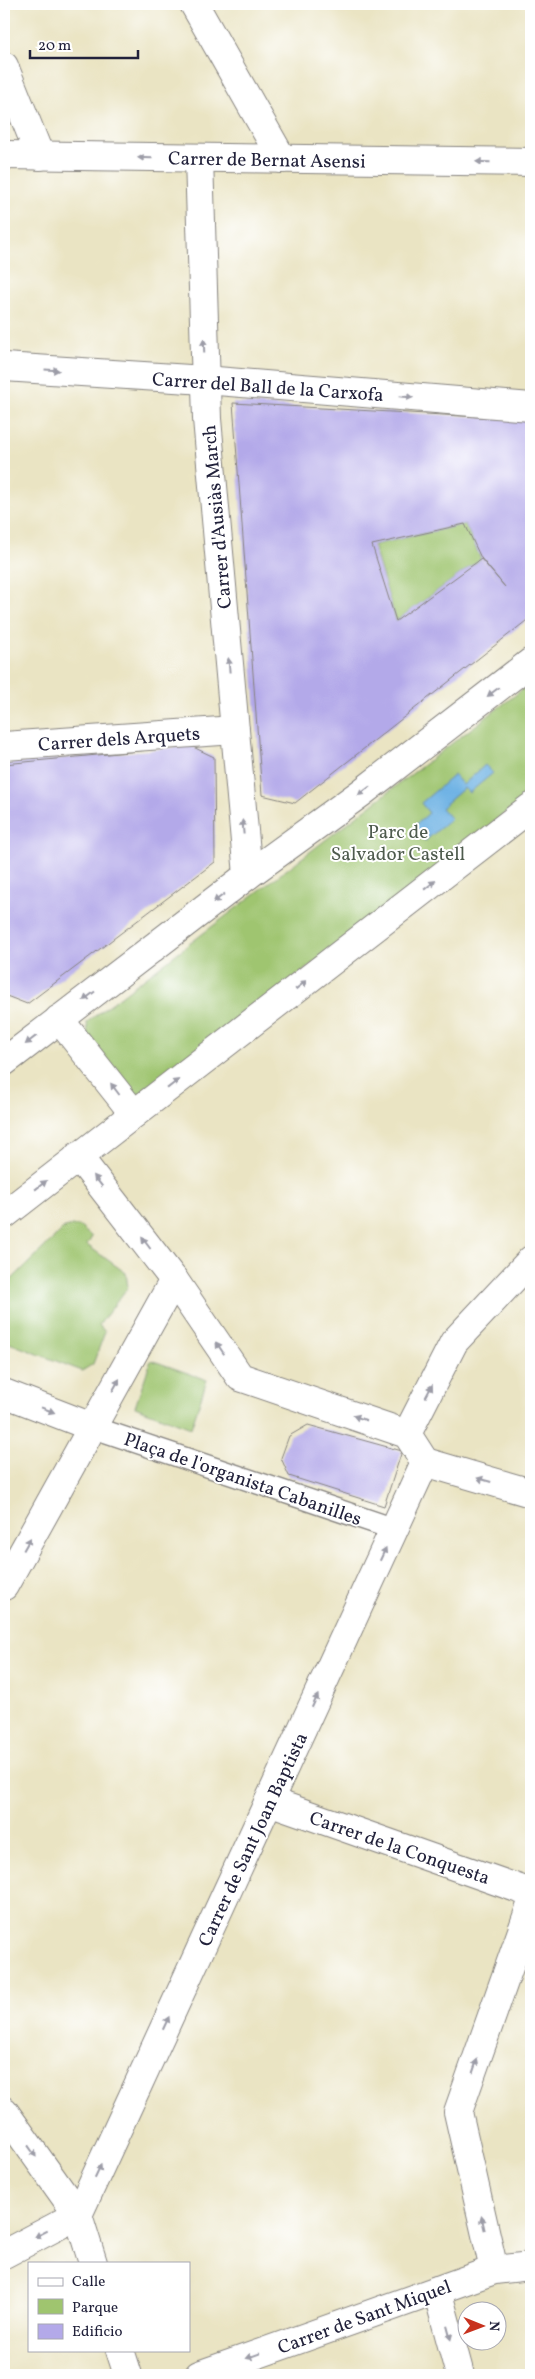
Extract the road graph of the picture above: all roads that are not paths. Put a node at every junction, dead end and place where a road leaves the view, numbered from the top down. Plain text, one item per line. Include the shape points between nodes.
1 (194, 4) edge
2 (4, 66) edge
3 (4, 155) edge
4 (40, 156) junction
5 (198, 158) junction
6 (282, 159) junction
7 (531, 162) edge
8 (4, 366) edge
9 (205, 380) junction
10 (531, 407) edge
11 (531, 662) edge
12 (235, 730) junction
13 (4, 746) edge
14 (531, 807) edge
15 (248, 875) junction
16 (59, 1018) junction
17 (4, 1062) edge
18 (134, 1114) junction
19 (78, 1156) junction
20 (4, 1215) edge
21 (531, 1260) edge
22 (174, 1280) junction
23 (4, 1393) edge
24 (92, 1427) junction
25 (406, 1434) junction
26 (425, 1462) junction
27 (531, 1493) edge
28 (394, 1529) junction
29 (4, 1586) edge
30 (269, 1802) junction
31 (531, 1894) edge
32 (531, 1905) edge
33 (4, 2111) edge
34 (78, 2215) junction
35 (4, 2254) edge
36 (93, 2262) edge
37 (531, 2266) edge
38 (494, 2270) junction
39 (437, 2290) junction
40 (121, 2352) edge
41 (128, 2375) edge
42 (199, 2375) edge
43 (460, 2375) edge

1 - 6 street
2 - 4 street
3 - 4 street, Carrer de Bernat Asensi
5 -> 4 street, Carrer de Bernat Asensi
5 - 6 street, Carrer de Bernat Asensi
9 -> 5 street, Carrer d'Ausiàs March
7 -> 6 street, Carrer de Bernat Asensi
8 -> 9 street, Carrer del Ball de la Carxofa
9 -> 10 street, Carrer del Ball de la Carxofa
12 -> 9 street, Carrer d'Ausiàs March
11 -> 15 street
12 - 13 street, Carrer dels Arquets
15 -> 12 street, Carrer d'Ausiàs March
18 -> 14 street
15 -> 16 street
16 -> 17 street
18 -> 16 street
18 - 19 street
20 -> 19 street
22 -> 19 street
25 -> 21 street via 454,1342
24 -> 22 street
25 -> 22 street via 240,1377
23 -> 24 street, Plaça de l'organista Cabanilles
24 - 28 street, Plaça de l'organista Cabanilles
29 -> 24 street
25 - 26 street
27 -> 26 street
26 - 28 street, Carrer de Sant Joan Baptista
30 -> 28 street, Carrer de Sant Joan Baptista
30 - 31 street, Carrer de la Conquesta
34 -> 30 street, Carrer de Sant Joan Baptista
38 -> 32 street via 458,2112
33 -> 34 street
34 -> 35 street
34 - 36 street
37 - 38 street, Carrer de Sant Miquel
38 - 39 street, Carrer de Sant Miquel
39 -> 42 street, Carrer de Sant Miquel
39 -> 43 street
40 - 41 street

